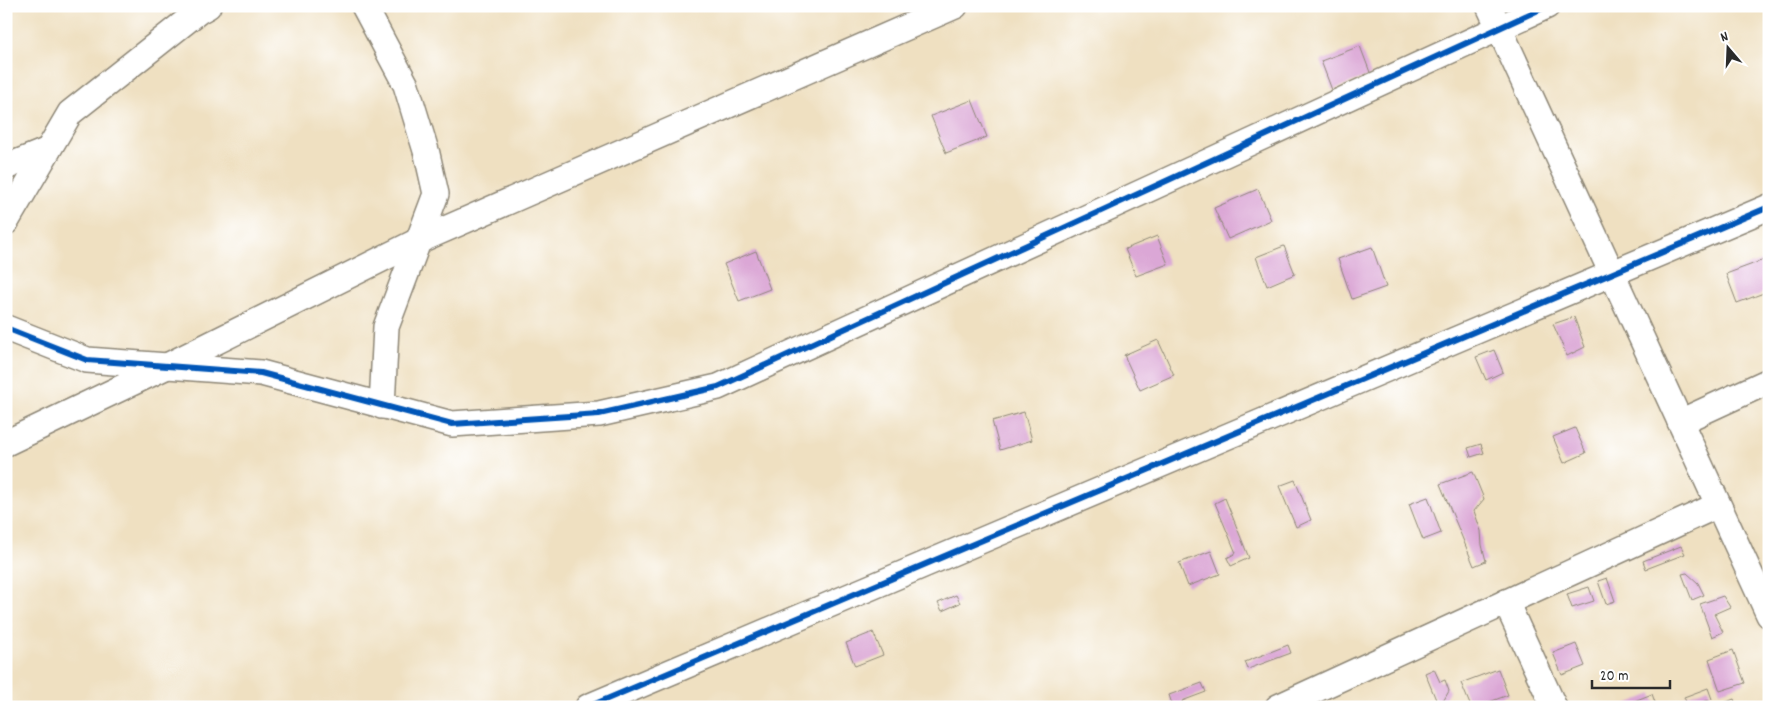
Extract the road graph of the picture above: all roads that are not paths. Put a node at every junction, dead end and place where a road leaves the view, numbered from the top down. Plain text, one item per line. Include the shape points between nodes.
1 (208, 6) edge
2 (364, 6) edge
3 (955, 6) edge
4 (1547, 6) edge
5 (1494, 17) edge
6 (48, 150) junction
7 (6, 167) edge
8 (1769, 207) edge
9 (6, 222) edge
10 (418, 241) junction
11 (1612, 274) junction
12 (6, 328) edge
13 (167, 366) junction
14 (1769, 381) edge
15 (382, 406) junction
16 (1680, 422) junction
17 (6, 444) edge
18 (1718, 505) junction
19 (1506, 602) junction
20 (1769, 615) edge
21 (1320, 698) edge
22 (588, 707) edge
23 (1278, 707) edge
24 (1554, 707) edge

1 - 6 street via 70,113
2 - 10 street via 406,85 427,154 436,194
3 - 10 street
4 - 5 street
5 - 11 street
5 - 15 street via 718,386 599,414 452,424
6 - 7 street
6 - 9 street
8 - 11 street
10 - 13 street
10 - 15 street via 386,327
11 - 16 street
11 - 22 street
12 - 13 street via 87,360
13 - 15 street via 261,374
13 - 17 street
14 - 16 street
16 - 18 street
18 - 19 street
18 - 20 street
19 - 21 street
19 - 24 street
21 - 23 street

